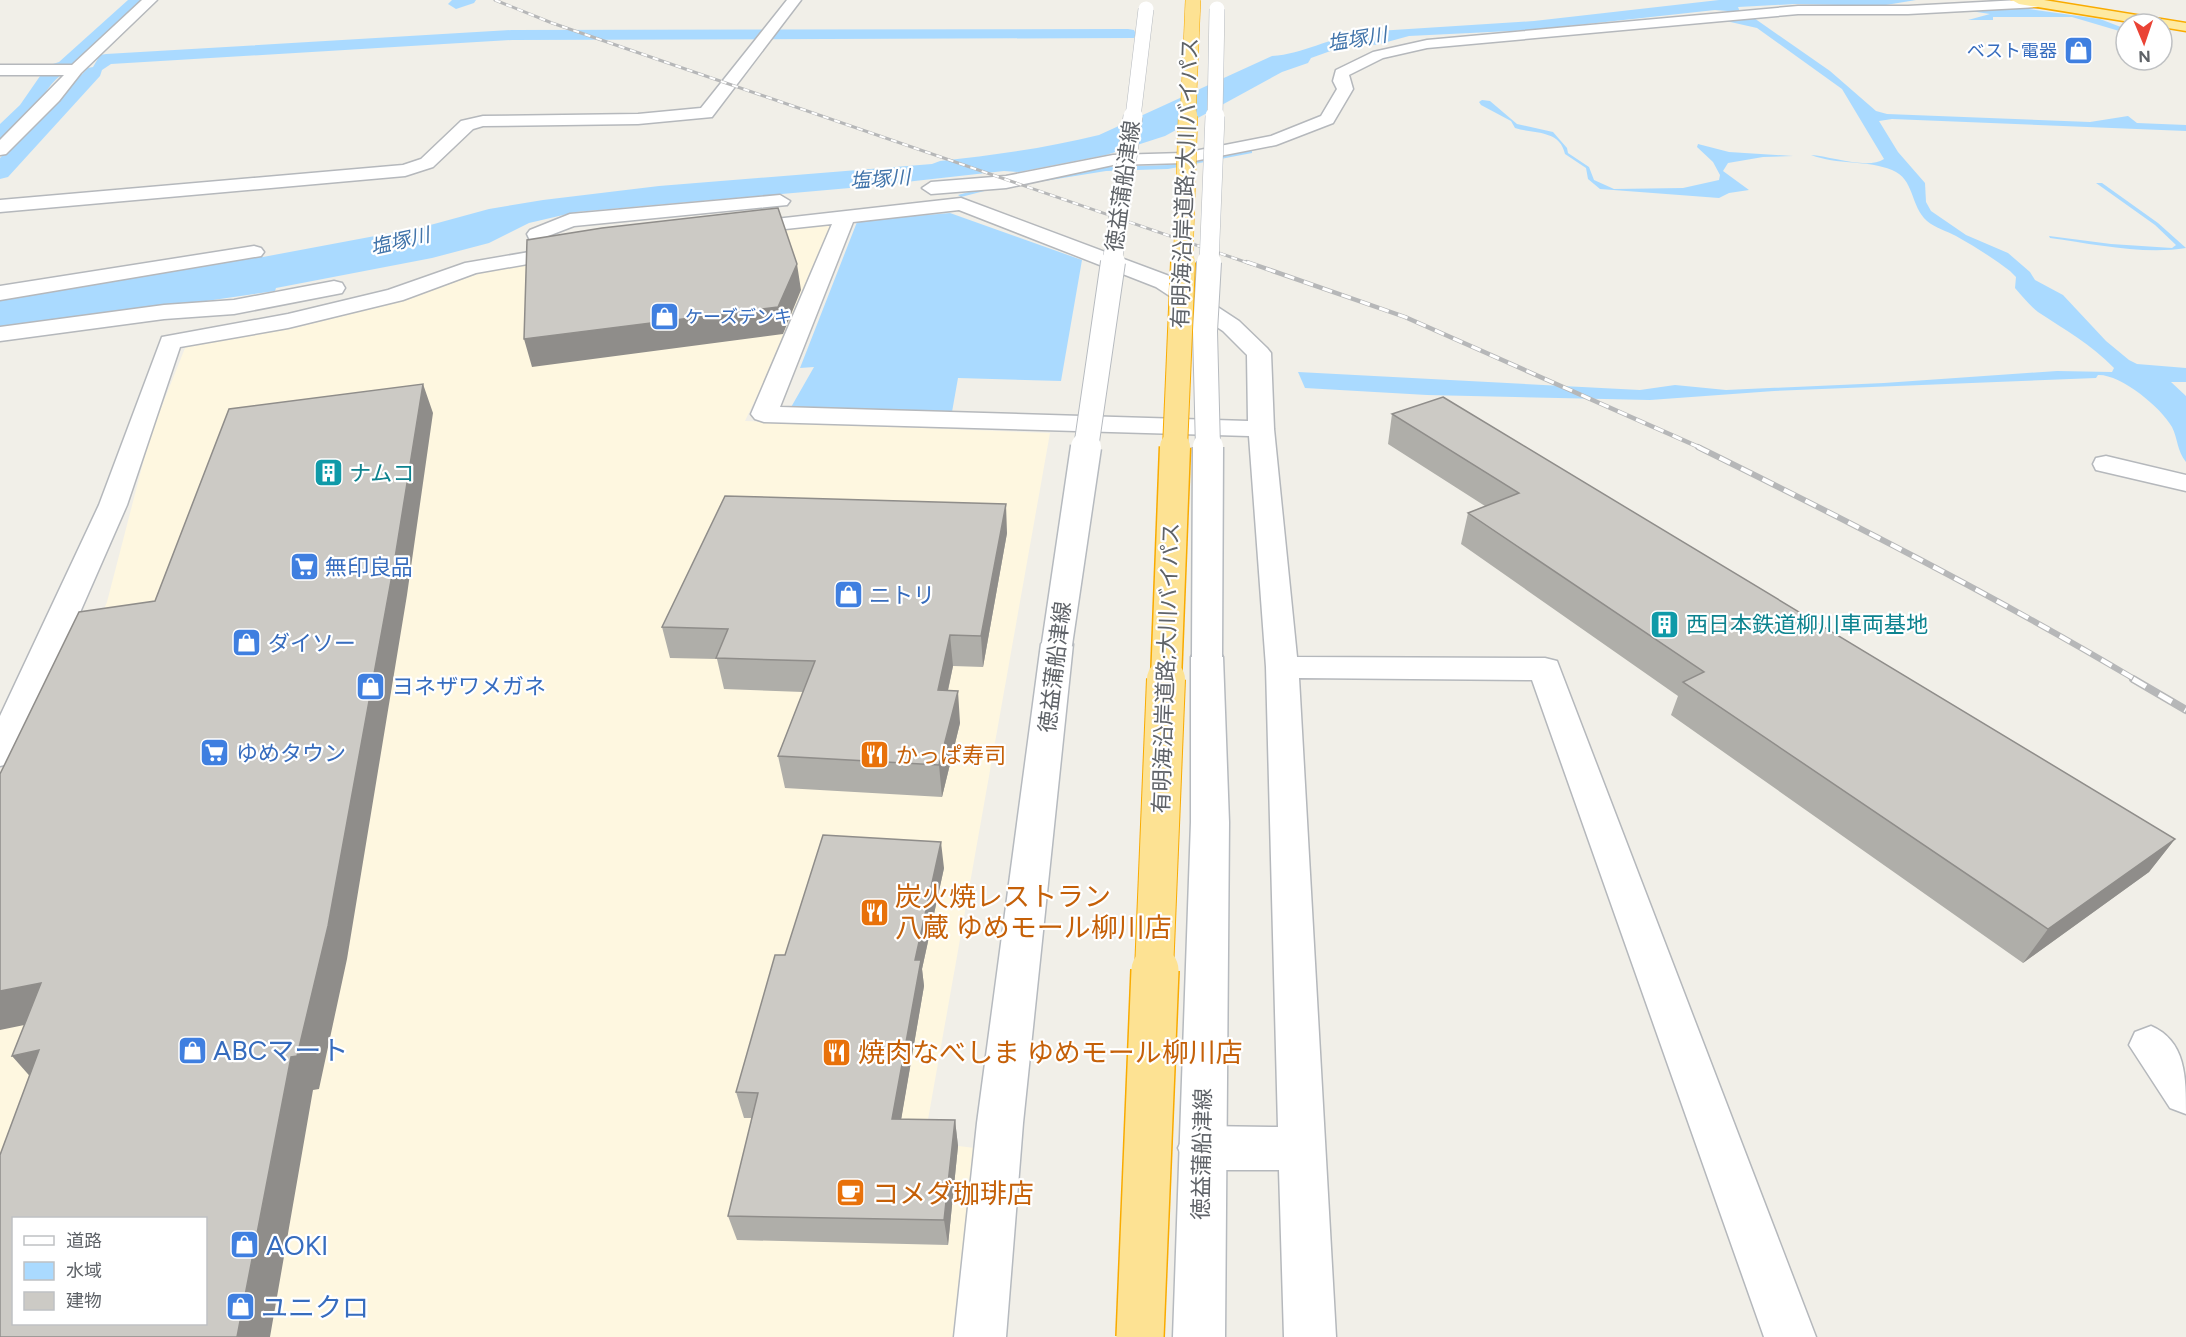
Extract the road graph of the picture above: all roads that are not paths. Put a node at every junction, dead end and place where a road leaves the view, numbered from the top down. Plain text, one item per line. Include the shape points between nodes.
1 (150, 0) edge
2 (794, 0) edge
3 (2019, 0) edge
4 (1209, 3) edge
5 (2038, 3) junction
6 (1147, 4) edge
7 (2185, 26) edge
8 (0, 70) edge
9 (76, 70) junction
10 (0, 150) edge
11 (912, 190) dead end
12 (794, 200) dead end
13 (0, 206) edge
14 (845, 217) junction
15 (254, 252) dead end
16 (547, 255) junction
17 (410, 290) junction
18 (0, 293) edge
19 (0, 334) edge
20 (1261, 429) junction
21 (2106, 464) dead end
22 (2186, 483) edge
23 (1282, 667) junction
24 (0, 754) edge
25 (2151, 1045) dead end
26 (2186, 1094) edge
27 (1202, 1148) junction
28 (1302, 1149) junction
29 (980, 1337) edge
30 (1140, 1337) edge
31 (1199, 1337) edge
32 (1310, 1337) edge
33 (1790, 1337) edge

1 - 9 street
2 - 13 street via 706,113 638,119 483,121 467,125 427,163 405,170
3 - 5 highway
4 - 27 street, 徳益蒲船津線, bridge via 1214,191 1205,331 1210,822
4 - 30 highway, 有明海沿岸道路;大川バイパス, bridge
5 - 7 highway
5 - 11 street via 1908,10 1798,10 1427,44 1378,55 1341,72 1346,89 1327,119 1276,140 1184,158 1113,160 1006,182
6 - 29 street, 徳益蒲船津線, bridge via 1057,644 1000,1123
8 - 9 street
9 - 10 street
12 - 16 street via 570,220 537,234
14 - 16 street
14 - 20 street via 961,204 1164,282 1231,326 1259,353
14 - 20 street via 764,414
15 - 18 street
16 - 17 street via 472,267
17 - 19 street via 354,284 234,307 164,312
17 - 24 street via 288,321 170,342 113,505
20 - 23 street
21 - 22 street
23 - 28 street
23 - 33 street via 1545,669
25 - 26 street
27 - 28 street
27 - 31 street, 徳益蒲船津線
28 - 32 street

